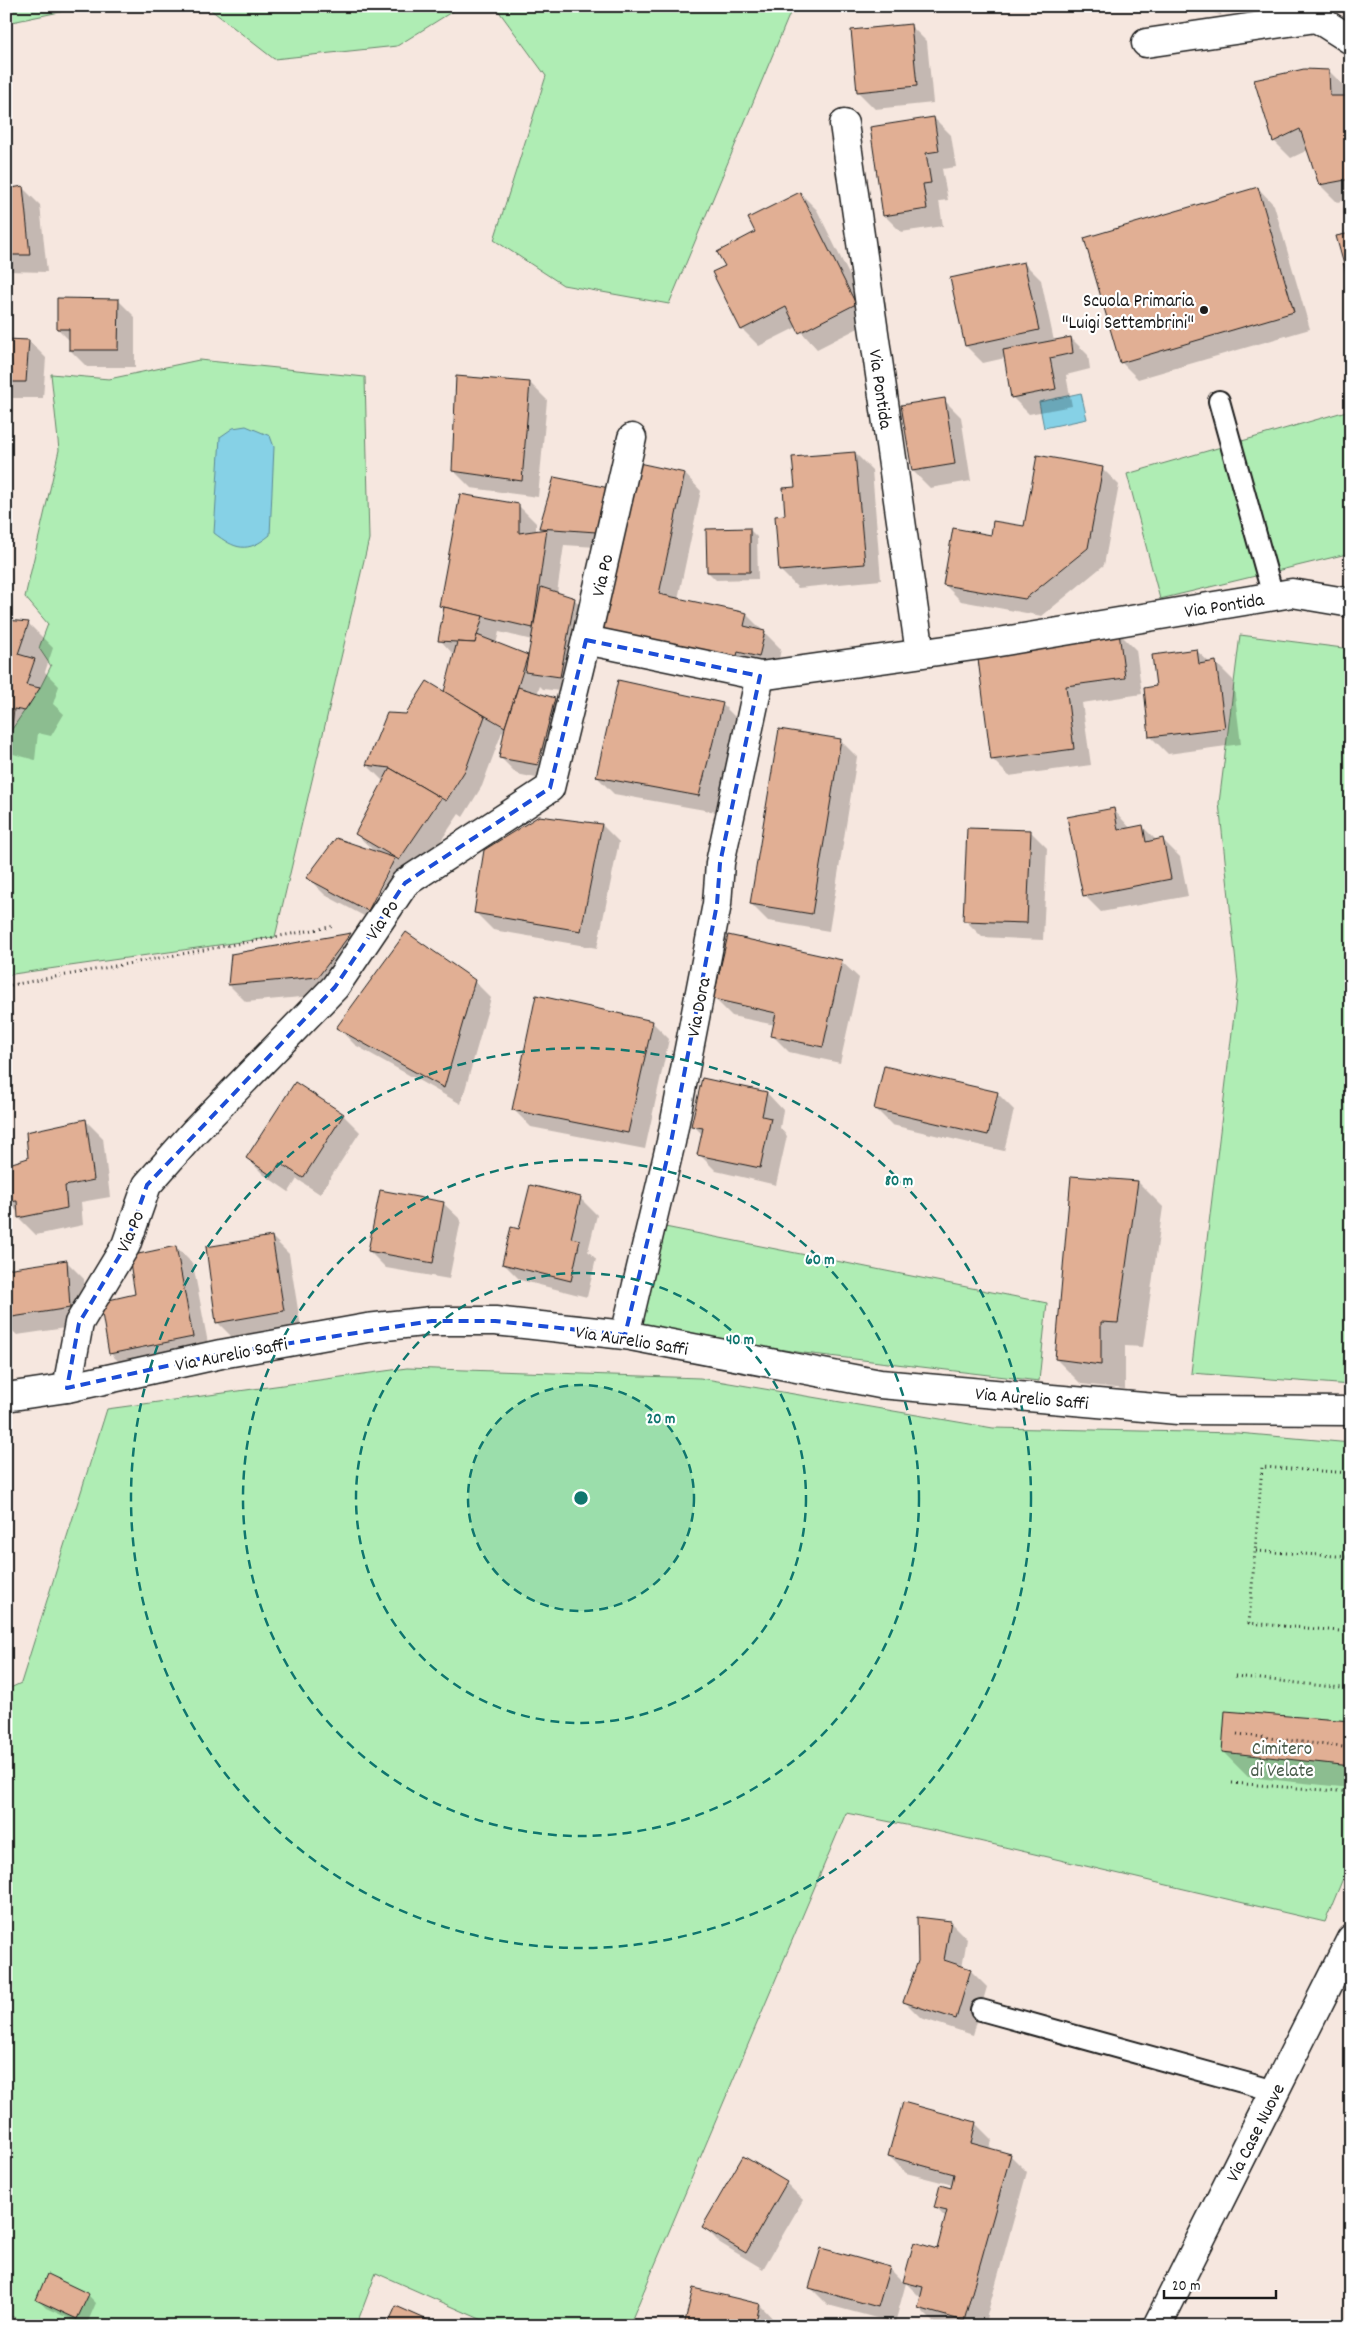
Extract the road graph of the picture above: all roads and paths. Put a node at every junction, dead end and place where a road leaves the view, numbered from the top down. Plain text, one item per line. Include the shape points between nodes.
1 (1307, 12) edge
2 (1351, 40) edge
3 (1146, 43) dead end
4 (844, 124) dead end
5 (1220, 401) dead end
6 (632, 438) dead end
7 (1273, 596) junction
8 (1351, 603) edge
9 (586, 640) junction
10 (920, 653) junction
11 (760, 676) junction
12 (381, 918) junction
13 (6, 986) edge
14 (625, 1335) junction
15 (67, 1388) junction
16 (6, 1397) edge
17 (1351, 1411) edge
18 (1351, 1473) edge
19 (1256, 1551) junction
20 (1351, 1557) edge
21 (1351, 1632) edge
22 (1235, 1676) dead end
23 (1351, 1690) edge
24 (1236, 1734) dead end
25 (1351, 1748) edge
26 (1232, 1783) dead end
27 (1351, 1792) edge
28 (1351, 1939) edge
29 (981, 2010) dead end
30 (1275, 2091) junction
31 (1157, 2326) edge

1 - 2 street
1 - 3 street
4 - 10 street, Via Pontida
5 - 7 lane
6 - 9 street, Via Po
7 - 8 street, Via Pontida via 1294,593
7 - 10 street, Via Pontida
9 - 11 street, Via Pontida
9 - 12 street, Via Po via 550,788 405,883
10 - 11 street, Via Pontida
11 - 14 street, Via Dora via 720,863 717,904 671,1142
12 - 13 path
12 - 15 street, Via Po via 335,987 147,1185 126,1245 79,1323
14 - 15 street, Via Aurelio Saffi via 494,1321 432,1321 367,1328 220,1354
14 - 17 street, Via Aurelio Saffi via 880,1384 1178,1410
15 - 16 street, Via Aurelio Saffi
18 - 19 path via 1262,1467
19 - 20 path
19 - 21 path via 1249,1623
22 - 23 path
24 - 25 path
26 - 27 path
28 - 30 street, Via Case Nuove
29 - 30 lane
30 - 31 street, Via Case Nuove

